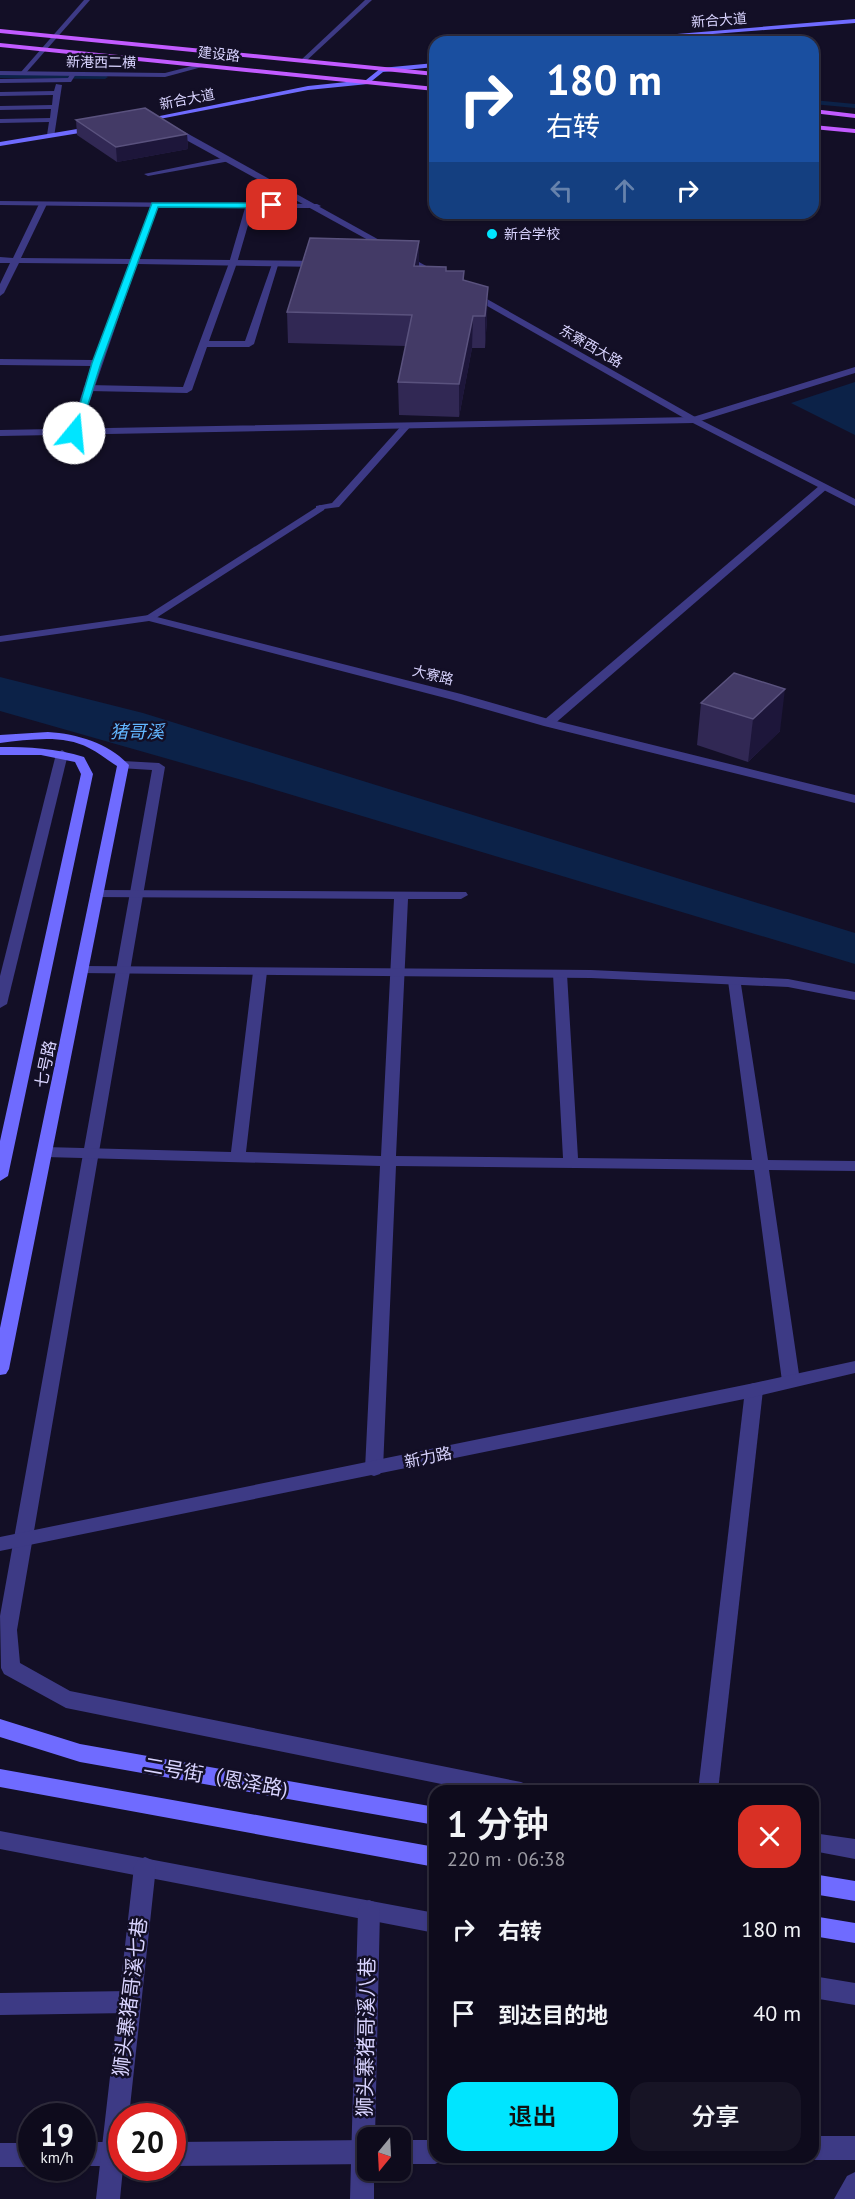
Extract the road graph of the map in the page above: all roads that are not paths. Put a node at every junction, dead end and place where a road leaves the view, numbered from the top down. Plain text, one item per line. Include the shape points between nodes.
1 (87, 0) edge
2 (369, 0) edge
3 (855, 21) edge
4 (0, 31) edge
5 (54, 36) junction
6 (661, 36) edge
7 (0, 45) edge
8 (42, 50) junction
9 (303, 62) junction
10 (200, 66) junction
11 (429, 66) edge
12 (381, 70) junction
13 (0, 73) edge
14 (23, 73) junction
15 (429, 74) edge
16 (72, 76) junction
17 (58, 80) junction
18 (0, 81) edge
19 (368, 82) junction
20 (429, 88) edge
21 (56, 93) junction
22 (0, 94) edge
23 (54, 107) junction
24 (0, 108) edge
25 (819, 112) edge
26 (855, 116) edge
27 (154, 118) junction
28 (51, 120) junction
29 (0, 121) edge
30 (131, 122) edge
31 (108, 126) edge
32 (819, 128) edge
33 (855, 131) edge
34 (51, 135) junction
35 (0, 144) edge
36 (227, 159) junction
37 (148, 174) dead end
38 (0, 203) edge
39 (43, 204) junction
40 (155, 205) junction
41 (250, 205) junction
42 (317, 206) junction
43 (0, 260) edge
44 (15, 261) junction
45 (415, 261) junction
46 (135, 262) junction
47 (393, 262) edge
48 (233, 263) junction
49 (276, 264) junction
50 (336, 264) edge
51 (0, 293) edge
52 (202, 344) junction
53 (0, 362) edge
54 (97, 363) junction
55 (855, 370) edge
56 (88, 388) junction
57 (694, 420) junction
58 (406, 426) junction
59 (0, 433) edge
60 (74, 433) junction
61 (823, 488) junction
62 (855, 503) edge
63 (149, 618) junction
64 (0, 639) edge
65 (548, 723) junction
66 (0, 739) edge
67 (0, 751) edge
68 (62, 754) junction
69 (123, 765) junction
70 (855, 799) edge
71 (97, 894) junction
72 (136, 894) junction
73 (401, 895) junction
74 (461, 895) dead end
75 (83, 970) junction
76 (123, 971) junction
77 (260, 972) junction
78 (398, 973) junction
79 (560, 974) junction
80 (735, 981) junction
81 (855, 996) edge
82 (0, 1004) edge
83 (45, 1152) junction
84 (90, 1154) junction
85 (238, 1157) junction
86 (389, 1161) junction
87 (571, 1163) junction
88 (760, 1164) junction
89 (855, 1166) edge
90 (0, 1176) edge
91 (855, 1367) edge
92 (0, 1369) edge
93 (791, 1381) junction
94 (754, 1390) junction
95 (374, 1468) junction
96 (25, 1539) junction
97 (0, 1544) edge
98 (0, 1728) edge
99 (0, 1778) edge
100 (491, 1785) edge
101 (709, 1785) edge
102 (429, 1815) edge
103 (0, 1840) edge
104 (819, 1843) edge
105 (855, 1849) edge
106 (429, 1856) edge
107 (146, 1867) junction
108 (819, 1885) edge
109 (855, 1891) edge
110 (369, 1910) junction
111 (429, 1922) edge
112 (819, 1927) edge
113 (855, 1934) edge
114 (819, 1988) edge
115 (855, 1994) edge
116 (129, 2002) junction
117 (0, 2004) edge
118 (121, 2103) edge
119 (365, 2127) edge
120 (819, 2148) edge
121 (855, 2148) edge
122 (357, 2152) edge
123 (411, 2152) edge
124 (429, 2152) edge
125 (186, 2154) edge
126 (0, 2155) edge
127 (18, 2155) edge
128 (112, 2181) edge
129 (363, 2181) edge
130 (855, 2184) edge
131 (108, 2199) edge
132 (362, 2199) edge
133 (846, 2199) edge

1 - 5 street
2 - 9 street
3 - 6 main road, 新合大道
4 - 5 main road, 建设路
5 - 8 street
5 - 9 main road, 建设路
7 - 8 main road, 建设路
8 - 10 main road, 建设路
8 - 14 street
9 - 12 main road, 建设路
10 - 16 street, 新港西二横 via 165,75
10 - 19 main road, 建设路
11 - 12 main road
12 - 15 main road, 建设路
12 - 19 main road
13 - 14 street, 新港西二横
14 - 16 street, 新港西二横
16 - 17 street
17 - 18 street
17 - 21 street
19 - 20 main road, 建设路
19 - 27 main road, 新合大道 via 308,88
21 - 22 street
21 - 23 street
23 - 24 street
23 - 28 street
25 - 26 main road
27 - 30 main road, 新合大道
27 - 36 street, 东寮西大路
28 - 29 street
28 - 34 street
31 - 34 main road
32 - 33 main road
34 - 35 main road
36 - 37 street
36 - 42 street, 东寮西大路
38 - 39 street
39 - 40 street
39 - 44 street
40 - 41 street
40 - 46 street
41 - 42 street
41 - 48 street
42 - 45 street, 东寮西大路
43 - 44 street
44 - 46 street
44 - 51 street
45 - 47 street
45 - 57 street, 东寮西大路
46 - 48 street
46 - 54 street
48 - 49 street
48 - 52 street
49 - 50 street
49 - 52 street via 249,344
52 - 56 street via 187,390
53 - 54 street
54 - 56 street
55 - 57 street
56 - 60 street
57 - 58 street
57 - 61 street, 东寮西大路
58 - 60 street
58 - 63 street via 335,505 320,508
59 - 60 street
61 - 62 street, 东寮西大路
61 - 65 street
63 - 64 street, 大寮路
63 - 65 street, 大寮路
65 - 70 street, 大寮路
66 - 69 main road via 41,736 74,740 93,745
67 - 68 main road via 45,750
68 - 82 street
68 - 90 main road, 七号路 via 80,760 87,774
69 - 71 main road, 七号路
69 - 72 street via 159,768
71 - 72 street
71 - 75 main road, 七号路
72 - 73 street
72 - 76 street
73 - 74 street
73 - 78 street
75 - 76 street
75 - 83 main road, 七号路
76 - 77 street
76 - 84 street
77 - 78 street
77 - 85 street
78 - 79 street
78 - 86 street
79 - 80 street
79 - 87 street
80 - 81 street via 788,983
80 - 88 street
83 - 84 street
83 - 92 main road, 七号路
84 - 85 street
84 - 96 street
85 - 86 street
86 - 87 street
86 - 95 street
87 - 88 street
88 - 89 street
88 - 93 street
91 - 93 street, 新力路
93 - 94 street, 新力路
94 - 95 street, 新力路
94 - 101 street
95 - 96 street, 新力路
96 - 97 street, 新力路
96 - 100 street via 7,1629 11,1668 66,1699
98 - 102 main road, 二号街（恩泽路) via 81,1753
99 - 106 main road
103 - 107 street
104 - 105 street
107 - 110 street
107 - 116 street, 狮头寨猪哥溪七巷
108 - 109 main road
110 - 111 street
110 - 119 street, 狮头寨猪哥溪八巷
112 - 113 main road
114 - 115 street
116 - 117 street
116 - 118 street, 狮头寨猪哥溪七巷
120 - 121 street
122 - 125 street
123 - 124 street
126 - 127 street
128 - 131 street, 狮头寨猪哥溪七巷
129 - 132 street, 狮头寨猪哥溪八巷
130 - 133 street

